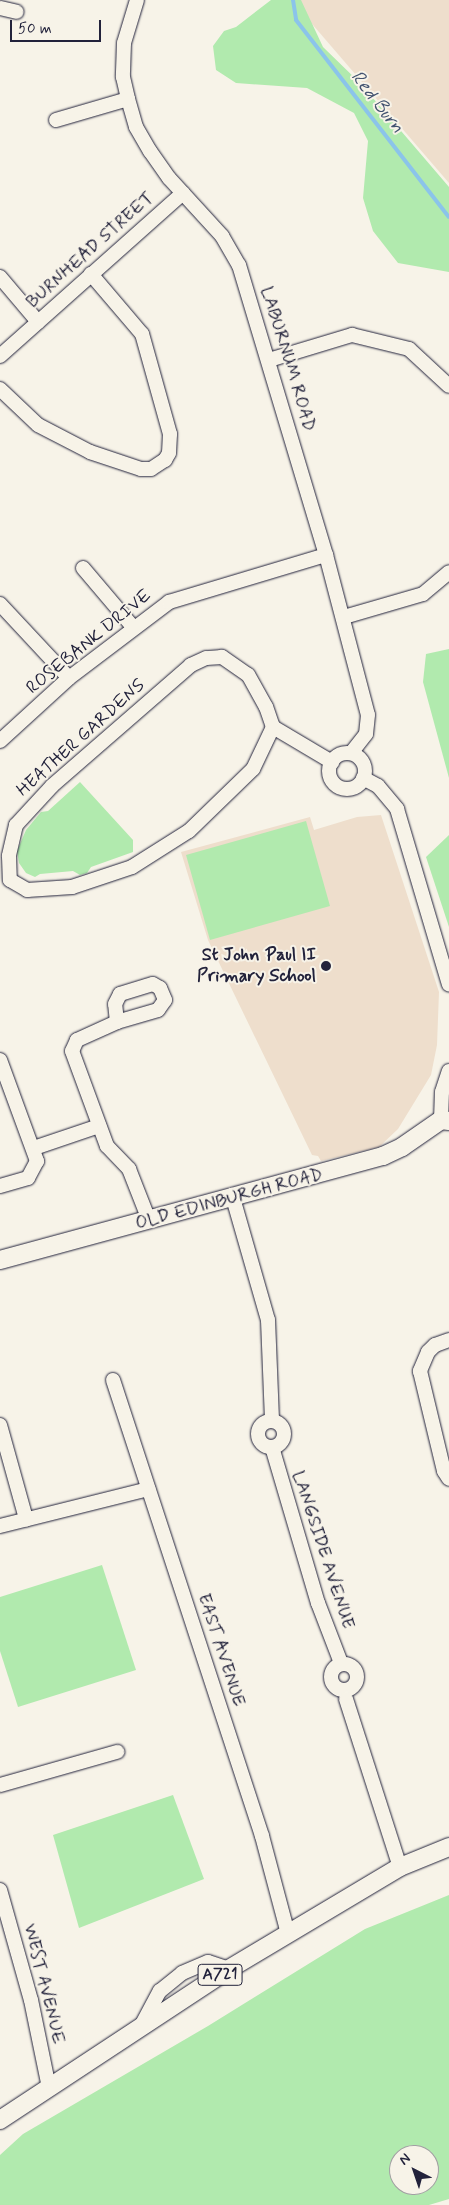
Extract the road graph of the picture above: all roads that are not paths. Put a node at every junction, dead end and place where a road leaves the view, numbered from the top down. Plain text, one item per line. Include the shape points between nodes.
1 (137, 0) edge
2 (0, 8) edge
3 (16, 12) dead end
4 (128, 99) junction
5 (56, 120) dead end
6 (183, 193) junction
7 (91, 274) junction
8 (0, 277) edge
9 (38, 322) junction
10 (0, 356) edge
11 (269, 360) junction
12 (449, 386) edge
13 (0, 389) edge
14 (326, 554) junction
15 (83, 568) dead end
16 (449, 572) edge
17 (0, 604) edge
18 (344, 617) junction
19 (133, 626) junction
20 (69, 678) junction
21 (273, 728) junction
22 (0, 740) edge
23 (351, 753) junction
24 (332, 762) junction
25 (364, 778) junction
26 (5, 883) edge
27 (449, 984) edge
28 (117, 1022) dead end
29 (0, 1060) edge
30 (449, 1071) edge
31 (445, 1120) edge
32 (98, 1126) junction
33 (34, 1148) junction
34 (0, 1186) edge
35 (233, 1198) junction
36 (149, 1220) junction
37 (0, 1260) edge
38 (449, 1340) edge
39 (113, 1380) dead end
40 (272, 1420) junction
41 (0, 1425) edge
42 (272, 1447) junction
43 (449, 1479) edge
44 (148, 1489) junction
45 (26, 1520) junction
46 (0, 1526) edge
47 (341, 1663) dead end
48 (346, 1699) dead end
49 (117, 1752) dead end
50 (0, 1785) edge
51 (449, 1847) edge
52 (400, 1867) junction
53 (0, 1890) edge
54 (288, 1934) junction
55 (49, 2088) junction
56 (0, 2120) edge

1 - 4 street, LABURNUM ROAD via 124,43 123,77
2 - 3 street
4 - 5 street
4 - 6 street, LABURNUM ROAD via 136,127 150,151
6 - 7 street, BURNHEAD STREET
6 - 11 street, LABURNUM ROAD via 222,236 239,265
7 - 9 street, BURNHEAD STREET
7 - 13 street via 142,334 170,434 169,453 165,460 151,470 141,469 90,452 38,425
8 - 9 street
9 - 10 street, BURNHEAD STREET
11 - 12 street via 352,335 409,349
11 - 14 street, LABURNUM ROAD
14 - 18 street, LABURNUM ROAD
14 - 19 street, ROSEBANK DRIVE via 169,602
15 - 19 street
16 - 18 street via 423,594
17 - 20 street
18 - 23 street, LABURNUM ROAD via 368,715 366,734
19 - 20 street, ROSEBANK DRIVE
20 - 22 street, ROSEBANK DRIVE
21 - 24 street
21 - 26 street, HEATHER GARDENS via 253,769 189,831 132,866 72,887 26,890
21 - 26 street, HEATHER GARDENS via 266,707 248,675 222,657 206,658 191,665 52,786 16,825
23 - 24 street, LABURNUM ROAD via 340,754
23 - 25 street via 363,763
24 - 25 street via 331,778 338,786 352,788
25 - 27 street via 378,786 397,809
28 - 32 street via 77,1040 72,1051
29 - 33 street
30 - 31 street via 442,1092
31 - 35 main road, OLD EDINBURGH ROAD via 383,1156
32 - 33 street
32 - 36 street via 107,1146 129,1169
33 - 34 street via 35,1170 28,1178
35 - 36 main road, OLD EDINBURGH ROAD
35 - 40 street via 268,1320
36 - 37 main road, OLD EDINBURGH ROAD
38 - 43 street via 435,1345 428,1352 420,1371
39 - 44 street, EAST AVENUE
40 - 42 street via 284,1432 283,1439
40 - 42 street via 259,1427 257,1434 259,1441
41 - 45 street
42 - 47 street, LANGSIDE AVENUE via 318,1603
44 - 45 street
44 - 54 street, EAST AVENUE via 262,1836
45 - 46 street
48 - 52 street
49 - 50 street
51 - 52 main road, A721
52 - 54 main road, A721
53 - 55 street, WEST AVENUE via 31,2000
54 - 55 main road, A721 via 229,1969
55 - 56 main road, A721

